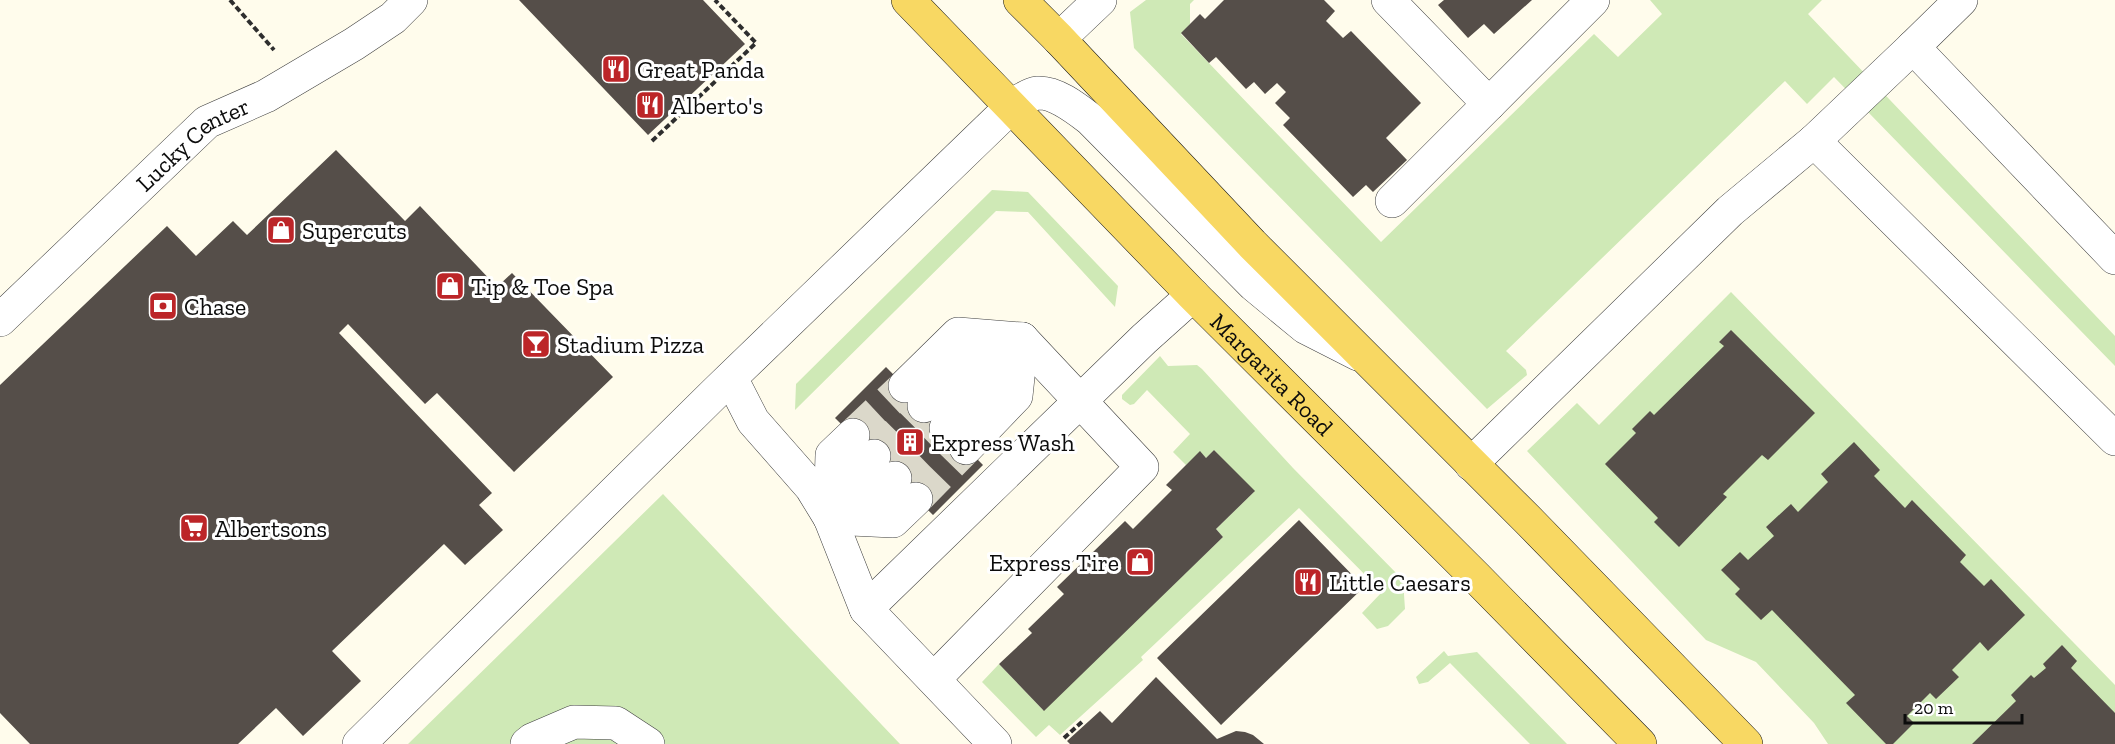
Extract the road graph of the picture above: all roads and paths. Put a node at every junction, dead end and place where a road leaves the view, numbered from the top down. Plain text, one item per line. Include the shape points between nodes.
1 (411, 0) edge
2 (715, 0) edge
3 (908, 0) edge
4 (1020, 0) edge
5 (1100, 0) edge
6 (1388, 0) edge
7 (1593, 0) edge
8 (1961, 0) edge
9 (1059, 39) junction
10 (1913, 47) junction
11 (1489, 104) junction
12 (1012, 106) junction
13 (652, 141) dead end
14 (1814, 141) junction
15 (1392, 201) dead end
16 (2115, 258) edge
17 (1194, 295) junction
18 (0, 320) edge
19 (1022, 339) junction
20 (1367, 358) junction
21 (731, 378) junction
22 (1081, 402) junction
23 (2115, 439) edge
24 (1471, 464) junction
25 (830, 518) junction
26 (866, 609) junction
27 (934, 679) junction
28 (1083, 721) dead end
29 (1064, 738) dead end
30 (359, 744) edge
31 (527, 744) edge
32 (648, 744) edge
33 (995, 744) edge
34 (1640, 744) edge
35 (1746, 744) edge

1 - 18 lane, Lucky Center via 393,18 354,44 266,96 207,122
2 - 13 path via 756,43
3 - 12 main road, Margarita Road
4 - 9 main road
5 - 9 lane
6 - 11 lane
7 - 11 lane
8 - 10 lane
9 - 20 main road via 1252,244
10 - 14 lane
10 - 16 lane
11 - 15 lane
12 - 17 main road, Margarita Road
12 - 20 lane via 1038,93 1053,96 1082,113 1254,285 1305,327
12 - 21 lane
14 - 23 lane
14 - 24 lane via 1730,211
17 - 22 lane
17 - 34 main road, Margarita Road
19 - 19 lane via 1016,396 935,417 978,354
19 - 22 lane
20 - 24 main road
21 - 25 lane via 753,421 811,487
21 - 30 lane
22 - 26 lane
22 - 27 lane via 1142,467
24 - 35 main road
25 - 25 lane via 832,455 885,467 871,499
25 - 26 lane
26 - 27 lane
27 - 33 lane
28 - 29 path
31 - 32 lane via 574,722 616,723

